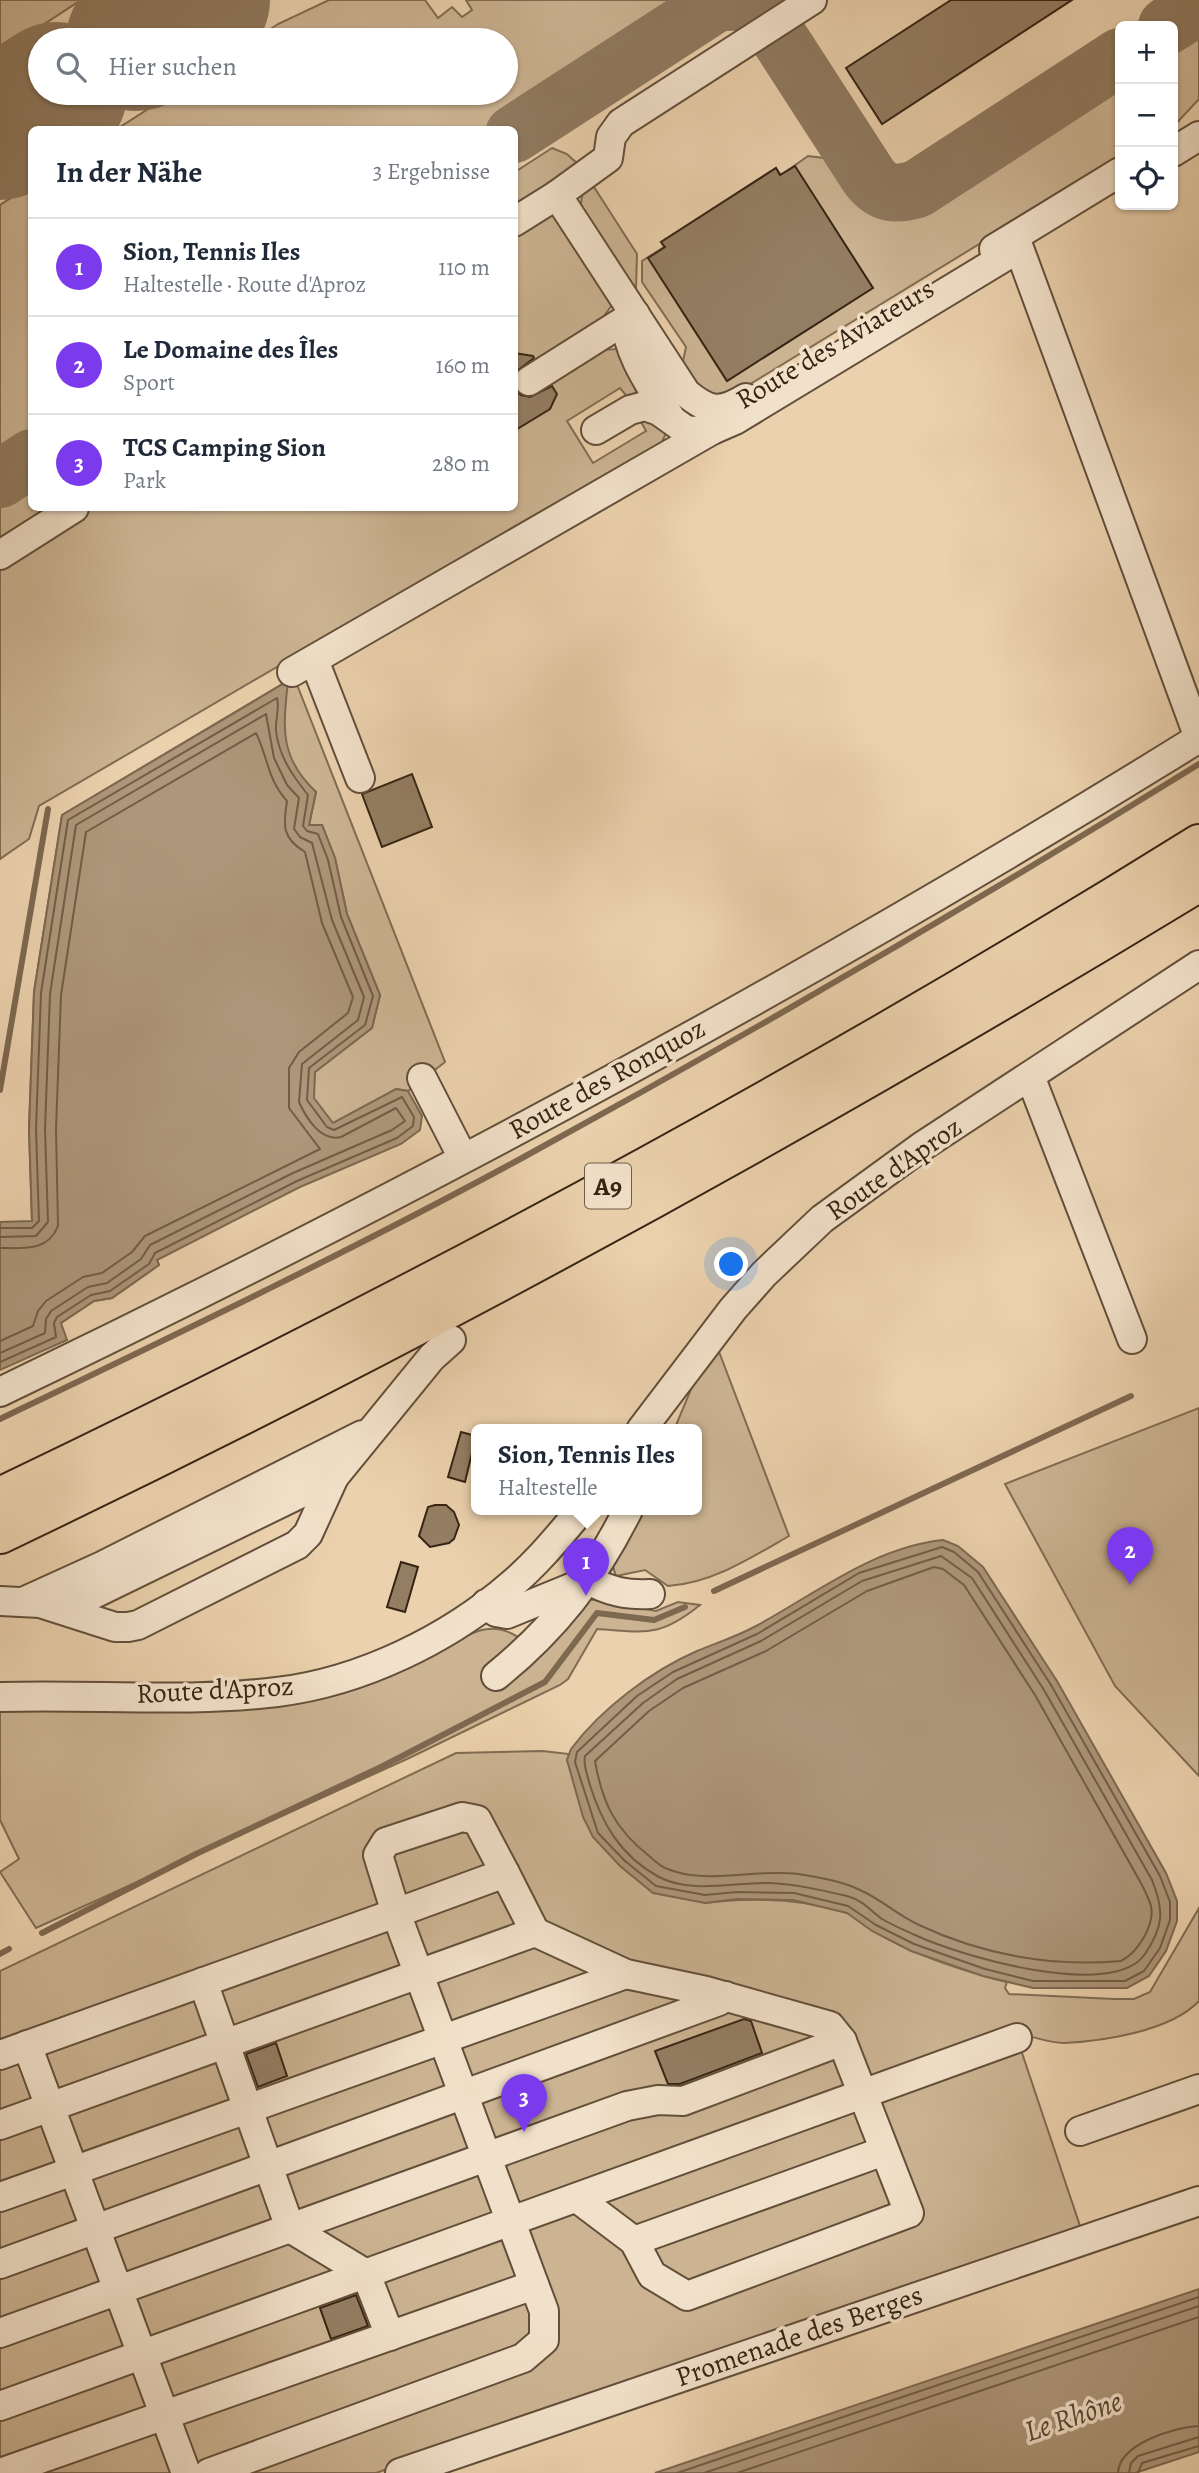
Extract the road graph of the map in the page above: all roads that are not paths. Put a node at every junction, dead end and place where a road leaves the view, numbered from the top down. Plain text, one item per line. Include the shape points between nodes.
1 (812, 0) edge
2 (1193, 130) edge
3 (1178, 147) edge
4 (1115, 175) edge
5 (1115, 188) edge
6 (557, 195) junction
7 (518, 219) edge
8 (1020, 247) junction
9 (630, 317) junction
10 (529, 381) dead end
11 (672, 422) junction
12 (596, 430) dead end
13 (712, 430) junction
14 (69, 511) edge
15 (0, 555) edge
16 (1199, 738) edge
17 (360, 778) dead end
18 (1199, 844) edge
19 (1199, 882) edge
20 (1199, 965) edge
21 (1030, 1076) junction
22 (422, 1078) dead end
23 (463, 1158) junction
24 (678, 1186) junction
25 (1132, 1339) dead end
26 (451, 1340) joint
27 (0, 1392) edge
28 (663, 1416) edge
29 (373, 1429) junction
30 (334, 1477) junction
31 (0, 1497) edge
32 (577, 1515) edge
33 (625, 1515) edge
34 (0, 1534) edge
35 (589, 1580) junction
36 (650, 1594) dead end
37 (13, 1601) edge
38 (486, 1604) junction
39 (63, 1609) junction
40 (496, 1676) dead end
41 (0, 1697) edge
42 (505, 1873) junction
43 (396, 1913) junction
44 (535, 1932) junction
45 (421, 1973) junction
46 (626, 1974) junction
47 (203, 1982) junction
48 (725, 1996) junction
49 (1017, 2038) dead end
50 (444, 2039) junction
51 (842, 2041) junction
52 (225, 2044) junction
53 (27, 2045) junction
54 (0, 2055) edge
55 (1199, 2089) edge
56 (862, 2094) junction
57 (465, 2095) junction
58 (50, 2107) junction
59 (248, 2109) junction
60 (0, 2125) edge
61 (1080, 2131) dead end
62 (884, 2151) junction
63 (488, 2157) junction
64 (269, 2166) junction
65 (74, 2171) junction
66 (0, 2197) edge
67 (577, 2198) junction
68 (1199, 2201) edge
69 (511, 2221) junction
70 (290, 2228) junction
71 (96, 2229) junction
72 (634, 2241) junction
73 (0, 2264) edge
74 (366, 2274) junction
75 (534, 2286) junction
76 (118, 2290) junction
77 (0, 2333) edge
78 (390, 2336) junction
79 (142, 2355) junction
80 (0, 2406) edge
81 (165, 2415) junction
82 (0, 2473) edge
83 (186, 2473) edge
84 (209, 2473) edge
85 (400, 2473) edge

1 - 6 street via 621,123 611,137 608,158
2 - 3 street
4 - 9 street, Route des Aviateurs via 727,410 701,406 686,393
5 - 8 street, Route des Aviateurs
6 - 7 street
6 - 9 street, Route des Aviateurs
8 - 13 street, Route des Aviateurs
8 - 16 street
9 - 10 street
9 - 11 street via 629,339
11 - 12 street via 645,406
11 - 13 street via 687,431
13 - 17 street, Route des Aviateurs via 303,666
14 - 15 street
16 - 23 street, Route des Ronquoz via 981,870
18 - 31 highway, A9 via 690,1142 323,1337
19 - 24 highway, A9 via 951,1031
20 - 21 street, Route d'Aproz
21 - 25 street
21 - 28 street, Route d'Aproz via 822,1219 733,1309
22 - 23 street
23 - 27 street, Route des Ronquoz
24 - 26 highway via 488,1310
24 - 34 highway, A9 via 331,1370
26 - 29 street
29 - 30 street
29 - 37 street via 102,1566
30 - 39 street
30 - 39 street via 308,1534 281,1556 138,1625 115,1627
32 - 38 street, Route d'Aproz via 548,1550
33 - 35 street
35 - 36 street via 608,1591
35 - 38 street via 507,1614
35 - 40 street via 537,1642
37 - 39 street
38 - 41 street, Route d'Aproz via 431,1640 387,1660 279,1692
42 - 43 street
42 - 43 street via 477,1820 462,1817 386,1842 378,1855
42 - 44 street
43 - 45 street
43 - 47 street
44 - 45 street
44 - 46 street
45 - 50 street
45 - 52 street
46 - 48 street
46 - 50 street
47 - 52 street
47 - 53 street
48 - 51 street via 830,2026
48 - 57 street
49 - 56 street
50 - 57 street
50 - 59 street
51 - 56 street
51 - 63 street via 683,2101 627,2106
52 - 58 street
52 - 59 street
53 - 54 street
53 - 58 street
55 - 61 street
56 - 62 street
56 - 67 street
57 - 63 street
57 - 64 street
58 - 60 street
58 - 65 street
59 - 64 street
59 - 65 street
62 - 72 street
62 - 72 street via 909,2213 687,2296 652,2275
63 - 69 street
63 - 70 street
64 - 70 street
64 - 71 street
65 - 66 street
65 - 71 street
67 - 69 street
67 - 72 street
68 - 85 street, Promenade des Berges
69 - 74 street
69 - 75 street
70 - 74 street
70 - 76 street
71 - 73 street
71 - 76 street
74 - 78 street
74 - 79 street
75 - 78 street
75 - 84 street via 544,2311 544,2340 523,2358
76 - 77 street
76 - 79 street
78 - 81 street
79 - 80 street
79 - 81 street
81 - 82 street
81 - 83 street

